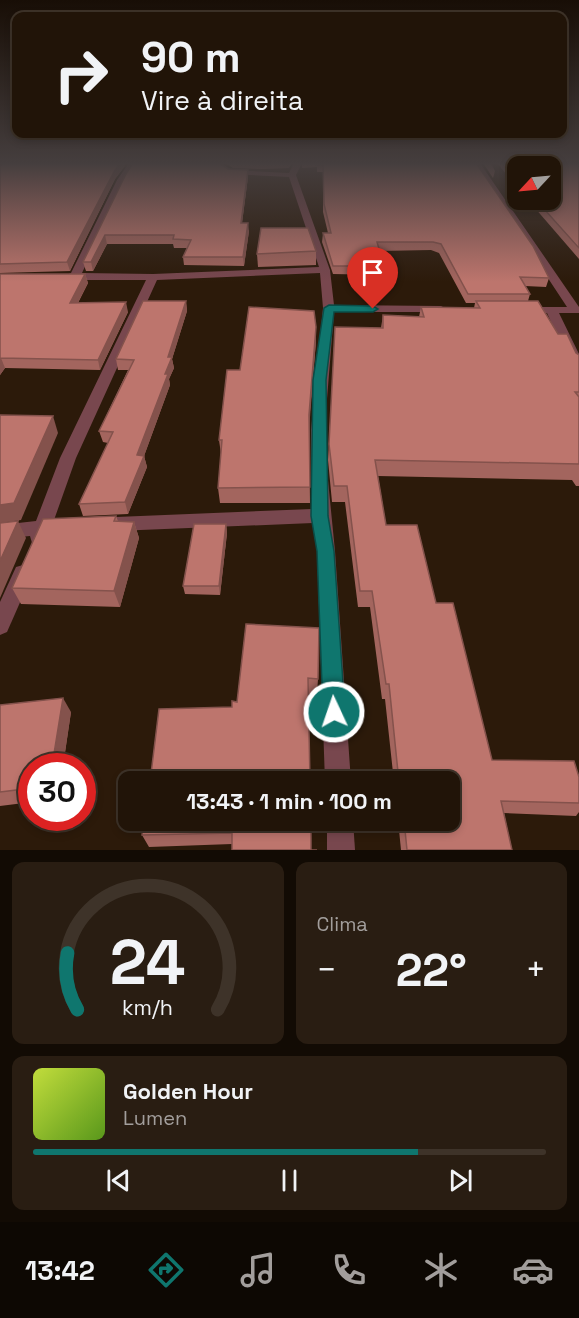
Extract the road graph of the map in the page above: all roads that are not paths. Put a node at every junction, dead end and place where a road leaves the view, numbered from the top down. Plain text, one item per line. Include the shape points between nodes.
1 (111, 203) edge
2 (302, 203) edge
3 (506, 203) edge
4 (325, 270) junction
5 (75, 276) junction
6 (54, 277) edge
7 (153, 277) junction
8 (329, 308) junction
9 (457, 309) edge
10 (516, 310) edge
11 (551, 310) junction
12 (577, 310) edge
13 (579, 367) edge
14 (320, 516) junction
15 (101, 524) edge
16 (66, 525) edge
17 (44, 526) junction
18 (0, 532) edge
19 (0, 625) edge
20 (337, 771) edge
21 (340, 831) edge
22 (341, 850) edge

1 - 5 street
2 - 4 street
3 - 12 street
4 - 7 street
4 - 8 street
5 - 6 street
5 - 7 street
7 - 17 street via 68,458
8 - 9 street
8 - 14 street via 320,380
10 - 11 street
11 - 12 street
11 - 13 street
14 - 15 street
14 - 20 street via 326,551
16 - 17 street
17 - 18 street
17 - 19 street
21 - 22 street

